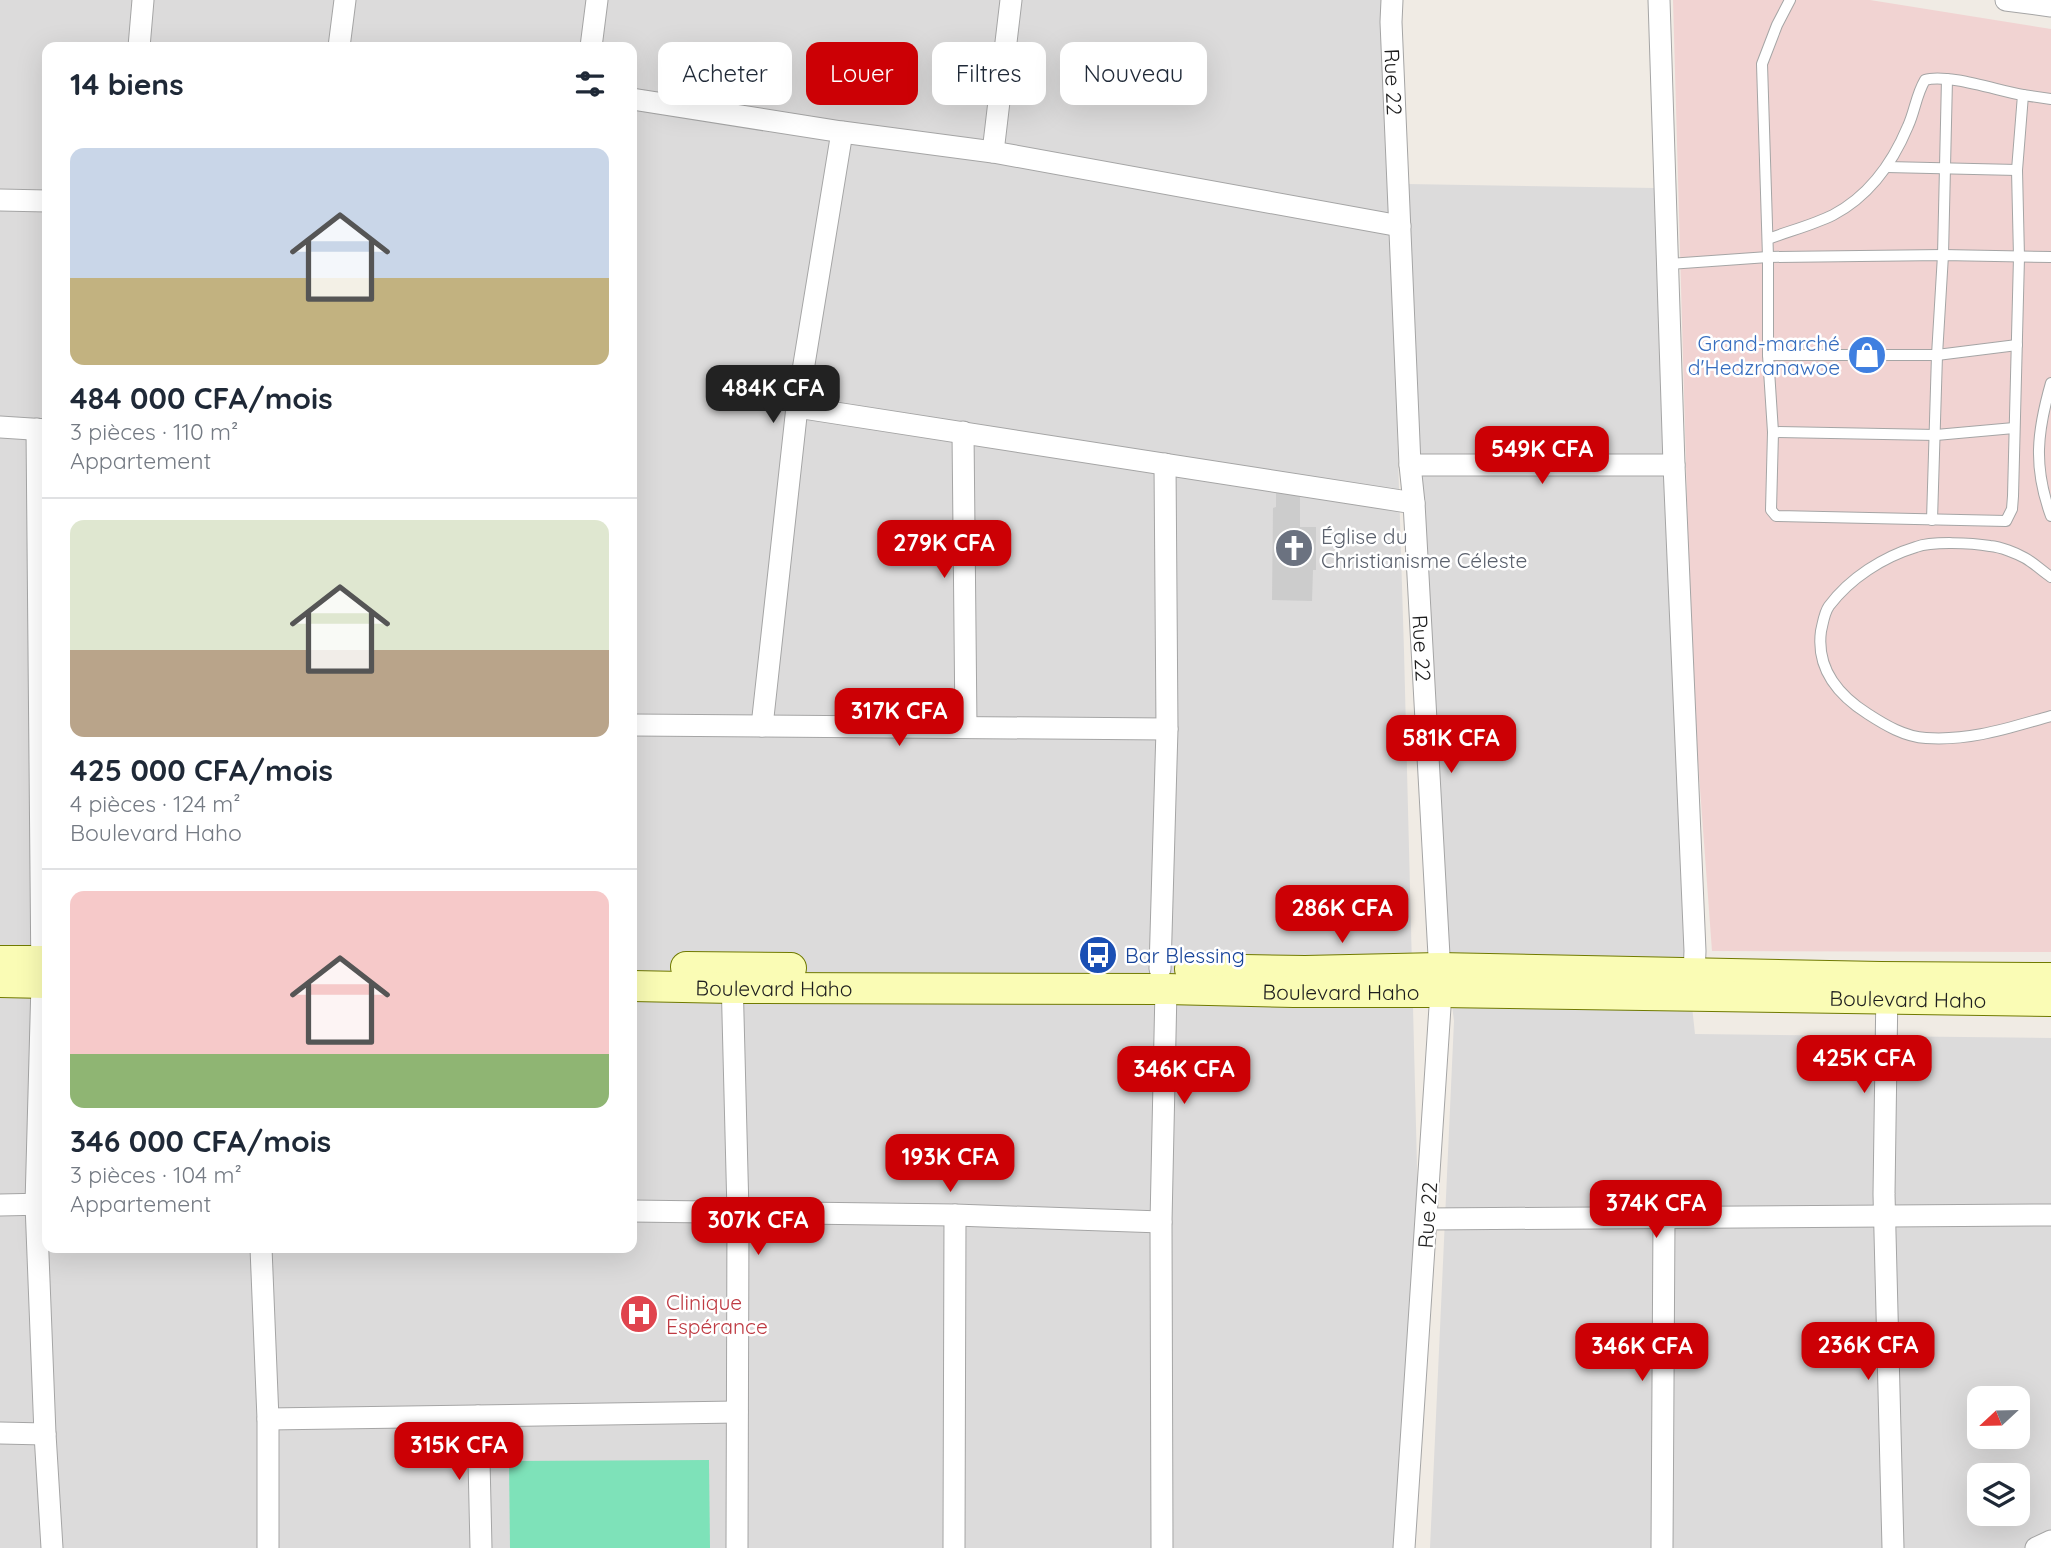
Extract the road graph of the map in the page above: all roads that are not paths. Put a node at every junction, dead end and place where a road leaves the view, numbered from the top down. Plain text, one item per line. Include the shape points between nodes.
1 (142, 0) edge
2 (345, 0) edge
3 (597, 0) edge
4 (1011, 0) edge
5 (1392, 0) edge
6 (1659, 0) edge
7 (1790, 0) edge
8 (2006, 0) edge
9 (2051, 6) edge
10 (139, 42) edge
11 (340, 42) edge
12 (593, 42) edge
13 (1947, 79) junction
14 (2023, 95) junction
15 (2051, 99) edge
16 (637, 100) edge
17 (842, 132) junction
18 (993, 152) junction
19 (1887, 167) junction
20 (1944, 169) junction
21 (2017, 170) junction
22 (0, 200) edge
23 (42, 201) edge
24 (1400, 226) junction
25 (1768, 239) junction
26 (1943, 255) junction
27 (1768, 257) junction
28 (2018, 257) junction
29 (2051, 257) edge
30 (1669, 264) junction
31 (2017, 345) junction
32 (1768, 355) junction
33 (1937, 355) junction
34 (2051, 383) edge
35 (797, 407) junction
36 (0, 427) edge
37 (2014, 428) junction
38 (42, 430) edge
39 (963, 432) junction
40 (1773, 432) junction
41 (1936, 435) junction
42 (1165, 464) junction
43 (1410, 465) junction
44 (1675, 465) junction
45 (1414, 503) junction
46 (2051, 516) edge
47 (1932, 520) junction
48 (2051, 577) edge
49 (2051, 716) edge
50 (637, 725) edge
51 (762, 726) junction
52 (966, 727) junction
53 (1167, 729) junction
54 (0, 961) edge
55 (637, 968) edge
56 (42, 971) edge
57 (42, 973) edge
58 (1694, 974) junction
59 (733, 978) junction
60 (2051, 978) edge
61 (1163, 979) junction
62 (1440, 980) junction
63 (0, 982) edge
64 (637, 986) edge
65 (1887, 988) junction
66 (2051, 1001) edge
67 (42, 1204) edge
68 (0, 1205) edge
69 (637, 1211) edge
70 (738, 1212) junction
71 (955, 1215) junction
72 (2051, 1215) edge
73 (1884, 1216) junction
74 (1427, 1219) junction
75 (1664, 1219) junction
76 (1161, 1222) junction
77 (43, 1253) edge
78 (261, 1253) edge
79 (737, 1412) junction
80 (478, 1416) junction
81 (268, 1419) junction
82 (0, 1433) edge
83 (45, 1434) junction
84 (2051, 1541) edge
85 (52, 1548) edge
86 (268, 1548) edge
87 (481, 1548) edge
88 (737, 1548) edge
89 (954, 1548) edge
90 (1162, 1548) edge
91 (1404, 1548) edge
92 (1662, 1548) edge
93 (1893, 1548) edge
94 (2036, 1548) edge

1 - 10 street
2 - 11 street
3 - 12 street
4 - 18 street
5 - 24 street, Rue 22
6 - 30 street
7 - 25 lane via 1762,64
8 - 9 street
13 - 14 lane
13 - 19 lane via 1925,80
13 - 20 lane
14 - 15 lane
14 - 21 lane
16 - 17 street
17 - 18 street
17 - 35 street
18 - 24 street
19 - 20 lane
19 - 25 lane via 1836,213
20 - 21 lane
20 - 26 lane
21 - 28 lane
22 - 23 street
24 - 43 street, Rue 22
25 - 27 lane
26 - 27 lane
26 - 28 lane
26 - 33 lane
27 - 30 lane
27 - 32 lane
28 - 29 lane
28 - 31 lane
30 - 44 street
31 - 33 lane
31 - 37 lane
32 - 33 lane
32 - 40 lane
33 - 41 lane
34 - 46 lane via 2038,457
35 - 39 street
35 - 51 street
36 - 38 street
37 - 41 lane
37 - 47 lane via 2012,509 2006,521
39 - 42 street
39 - 52 street
40 - 41 lane
40 - 47 lane via 1771,510 1776,516
41 - 47 lane
42 - 45 street
42 - 53 street
43 - 44 street
43 - 45 street, Rue 22
44 - 58 street
45 - 62 street, Rue 22
48 - 49 lane via 2025,557 1992,546 1918,546 1882,561 1854,580 1828,607 1819,644 1830,679 1858,708 1888,727 1923,738 1998,732
50 - 51 street
51 - 52 street
52 - 53 street
53 - 61 street
54 - 56 main road
55 - 59 main road, Boulevard Haho
57 - 63 main road
58 - 62 main road, Boulevard Haho
58 - 65 main road, Boulevard Haho
59 - 61 main road, Boulevard Haho
59 - 64 main road, Boulevard Haho
59 - 70 street
60 - 65 main road, Boulevard Haho
61 - 62 main road, Boulevard Haho via 1305,971
61 - 76 street
62 - 65 main road, Boulevard Haho
62 - 74 street, Rue 22
65 - 66 main road, Boulevard Haho
65 - 73 street
67 - 68 street
69 - 70 street
70 - 71 street
70 - 79 street
71 - 76 street
71 - 89 street
72 - 73 street
73 - 75 street
73 - 93 street
74 - 75 street
74 - 91 street, Rue 22
75 - 92 street
76 - 90 street
77 - 83 street
78 - 81 street
79 - 80 street
79 - 88 street
80 - 81 street
80 - 87 street
81 - 86 street
82 - 83 street
83 - 85 street
84 - 94 street

